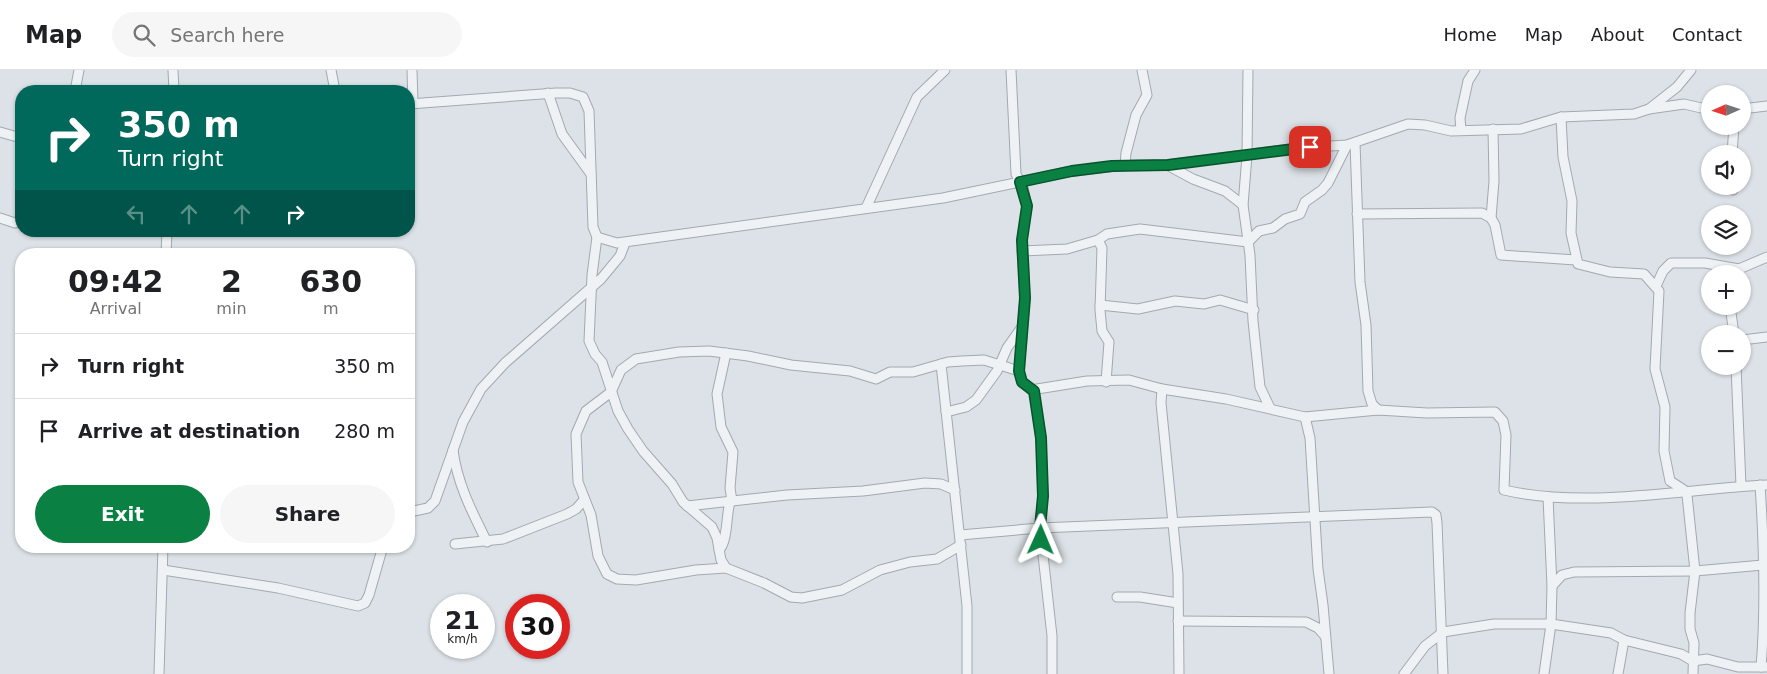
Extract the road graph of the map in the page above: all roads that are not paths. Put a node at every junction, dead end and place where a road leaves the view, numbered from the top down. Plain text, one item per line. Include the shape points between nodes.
1 (80, 70) edge
2 (331, 70) edge
3 (412, 70) edge
4 (945, 70) edge
5 (1011, 70) edge
6 (1142, 70) edge
7 (1248, 70) edge
8 (1691, 70) edge
9 (1475, 71) edge
10 (173, 72) edge
11 (76, 85) edge
12 (170, 85) edge
13 (174, 85) edge
14 (333, 85) edge
15 (412, 85) edge
16 (548, 94) junction
17 (415, 104) edge
18 (1767, 106) edge
19 (1701, 108) edge
20 (1751, 108) edge
21 (1649, 109) junction
22 (1561, 116) junction
23 (1493, 129) junction
24 (1461, 130) junction
25 (0, 132) edge
26 (15, 136) edge
27 (1351, 144) junction
28 (1247, 156) junction
29 (1125, 165) junction
30 (1168, 165) junction
31 (591, 174) junction
32 (1020, 182) junction
33 (1243, 205) junction
34 (866, 208) junction
35 (1357, 214) junction
36 (0, 218) edge
37 (1491, 218) junction
38 (15, 224) dead end
39 (597, 238) junction
40 (1098, 240) junction
41 (1248, 242) junction
42 (625, 243) junction
43 (1022, 251) junction
44 (1767, 257) edge
45 (1576, 260) junction
46 (1748, 265) edge
47 (1701, 267) edge
48 (592, 286) junction
49 (1656, 286) junction
50 (1100, 305) junction
51 (1254, 310) junction
52 (1023, 327) junction
53 (1767, 337) edge
54 (1751, 339) edge
55 (726, 353) junction
56 (941, 364) junction
57 (1000, 366) junction
58 (1019, 371) junction
59 (1736, 375) edge
60 (1106, 382) junction
61 (1162, 389) junction
62 (1034, 391) junction
63 (611, 392) junction
64 (1270, 408) junction
65 (1378, 410) junction
66 (946, 412) junction
67 (1305, 417) junction
68 (453, 450) junction
69 (1763, 485) edge
70 (1741, 486) junction
71 (955, 490) junction
72 (1684, 490) junction
73 (1548, 498) junction
74 (584, 500) junction
75 (731, 501) junction
76 (687, 506) junction
77 (415, 511) edge
78 (1316, 517) junction
79 (1172, 522) junction
80 (1040, 528) junction
81 (960, 535) junction
82 (487, 542) junction
83 (455, 544) dead end
84 (961, 546) junction
85 (719, 550) junction
86 (163, 553) edge
87 (381, 553) edge
88 (1763, 565) junction
89 (726, 568) junction
90 (162, 570) junction
91 (1695, 571) junction
92 (1552, 586) junction
93 (1116, 597) dead end
94 (1178, 604) junction
95 (1323, 605) junction
96 (1178, 621) junction
97 (1306, 622) junction
98 (1551, 624) junction
99 (1443, 632) junction
100 (1325, 636) junction
101 (1624, 640) junction
102 (1692, 661) junction
103 (1764, 667) edge
104 (159, 674) edge
105 (967, 674) edge
106 (1052, 674) edge
107 (1179, 674) edge
108 (1329, 674) edge
109 (1404, 674) edge
110 (1443, 674) edge
111 (1544, 674) edge
112 (1618, 674) edge
113 (1693, 674) edge

1 - 11 street
2 - 14 street
3 - 15 street
4 - 34 street via 917,97
5 - 32 street via 1016,174
6 - 29 street via 1147,95 1136,115
7 - 28 street
8 - 21 street via 1677,87
9 - 24 street via 1468,81 1460,118
10 - 12 street
10 - 13 street
16 - 17 street
16 - 31 street via 562,134
16 - 31 street via 577,94 587,104
18 - 20 street
19 - 21 street via 1684,104
21 - 22 street via 1627,115
22 - 23 street via 1525,129
22 - 45 street
23 - 24 street
23 - 37 street
24 - 27 street via 1408,124
25 - 26 street
27 - 28 street
27 - 35 street
27 - 41 street via 1326,187 1305,202 1300,214 1273,228 1259,231
28 - 30 street
28 - 33 street
29 - 30 street
29 - 32 street via 1072,171
30 - 33 street via 1225,190
31 - 39 street via 591,207
32 - 34 street via 943,198
32 - 43 street via 1027,206
33 - 41 street
34 - 42 street
35 - 37 street via 1476,212
35 - 65 street via 1368,391 1372,404
36 - 38 street
37 - 45 street via 1498,232 1501,255
39 - 42 street
39 - 48 street
40 - 41 street via 1112,233 1153,229
40 - 43 street via 1067,249
40 - 50 street via 1102,248
41 - 51 street
42 - 48 street via 620,256
43 - 52 street
44 - 46 street
45 - 49 street via 1581,266 1610,272 1644,274
47 - 49 street via 1671,263
48 - 63 street via 589,341 602,362
48 - 68 street via 505,363 481,389 472,401
49 - 72 street via 1660,297 1656,369 1665,407 1664,451 1670,481
50 - 51 street via 1138,308 1175,301 1204,304 1220,300
50 - 60 street via 1102,331 1109,342
51 - 64 street via 1260,387
52 - 57 street
52 - 58 street
53 - 54 street
55 - 56 street via 791,365 850,371 878,379 890,372 913,372
55 - 63 street via 679,352 636,359 621,370
55 - 75 street via 717,394 721,427 733,452
56 - 57 street via 984,360
56 - 66 street
57 - 58 street
57 - 66 street via 972,403
58 - 62 street via 1022,382
59 - 70 street
60 - 61 street via 1129,380
60 - 62 street via 1088,380
61 - 64 street
61 - 79 street
62 - 80 street via 1041,438 1043,496
63 - 74 street via 586,411 577,428 578,482
63 - 76 street via 637,443
64 - 67 street
65 - 67 street
65 - 73 street via 1495,412 1503,421 1506,435 1504,490
66 - 71 street
67 - 78 street via 1310,438
68 - 77 street via 435,501 428,508
68 - 82 street via 464,492
69 - 70 street
69 - 88 street
70 - 72 street
71 - 75 street via 941,484 925,484
71 - 81 street
72 - 73 street
72 - 91 street
73 - 92 street
74 - 82 street via 567,514 504,539
74 - 89 street via 591,516 601,566 618,580
75 - 76 street
75 - 85 street via 724,542
76 - 85 street via 712,527
78 - 79 street
78 - 95 street
78 - 99 street via 1434,513
79 - 80 street
79 - 94 street
80 - 81 street
80 - 106 street via 1052,636
81 - 84 street
82 - 83 street
84 - 89 street via 943,557 880,570 842,590 802,598 785,594
84 - 105 street via 967,606
85 - 89 street
86 - 90 street
87 - 90 street via 366,603 358,606 278,588
88 - 91 street
88 - 103 street
90 - 104 street
91 - 92 street via 1574,572 1562,575
91 - 102 street via 1690,612 1694,643
92 - 98 street
93 - 94 street via 1140,597
94 - 96 street
95 - 97 street via 1317,617
95 - 100 street
96 - 97 street
96 - 107 street
97 - 100 street
98 - 99 street via 1494,624
98 - 101 street via 1611,633
98 - 111 street
99 - 109 street via 1425,646
99 - 110 street
100 - 108 street
101 - 102 street via 1681,654
101 - 112 street
102 - 103 street via 1708,659 1738,667
102 - 113 street

